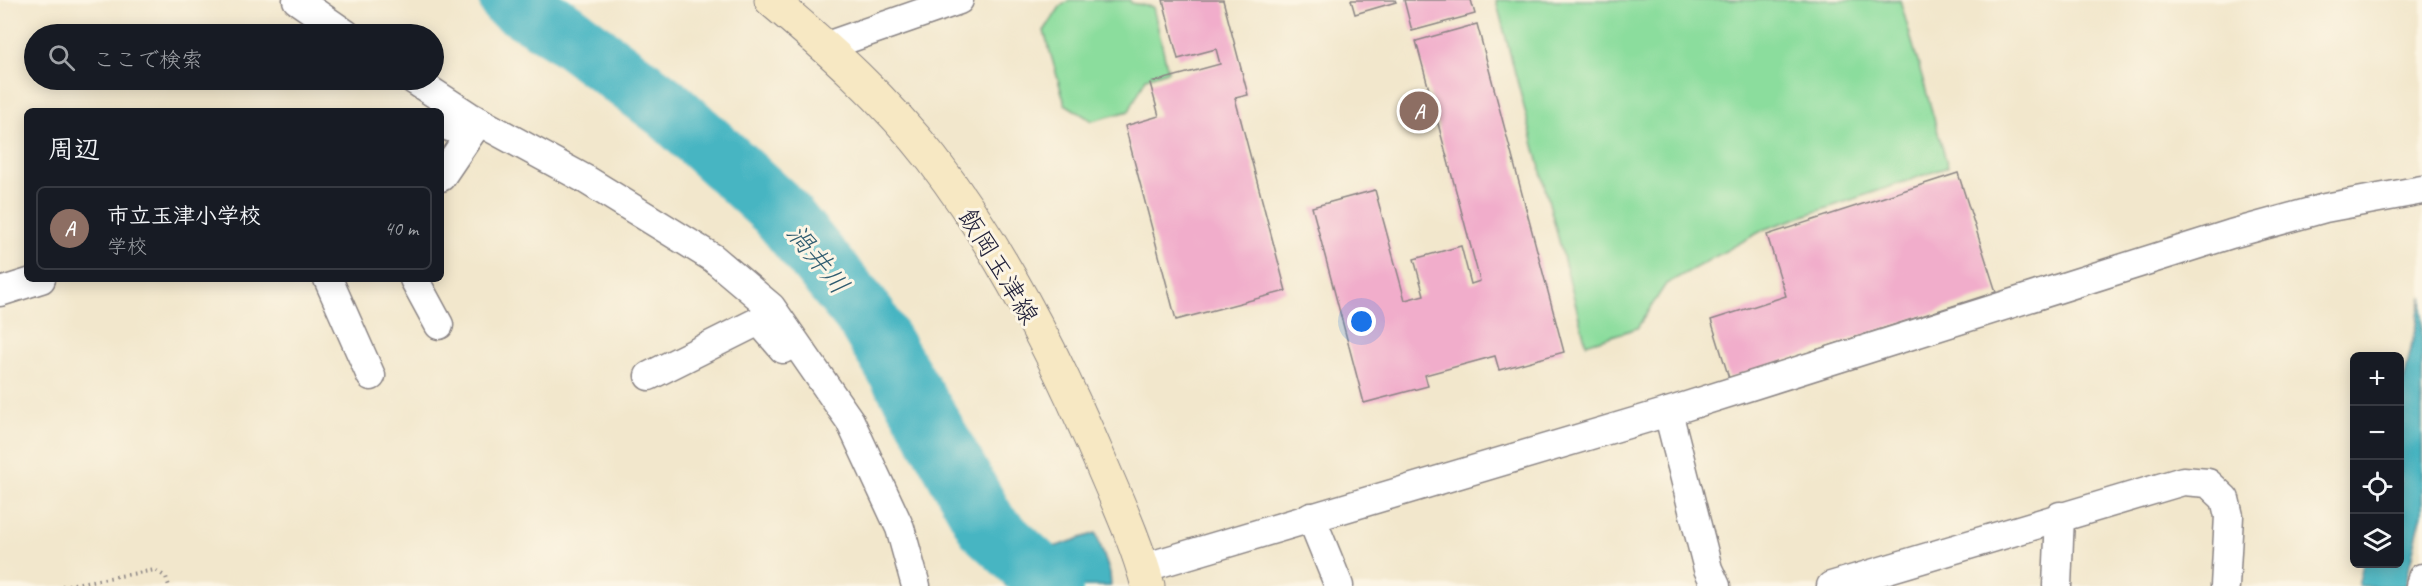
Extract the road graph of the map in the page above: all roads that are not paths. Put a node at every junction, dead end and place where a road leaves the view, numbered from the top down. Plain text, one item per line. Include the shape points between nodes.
1 (297, 0) edge
2 (771, 0) edge
3 (959, 0) edge
4 (332, 24) edge
5 (827, 46) junction
6 (427, 90) edge
7 (444, 124) edge
8 (474, 127) junction
9 (444, 172) edge
10 (2422, 190) edge
11 (31, 282) edge
12 (329, 282) edge
13 (416, 282) edge
14 (0, 292) edge
15 (439, 325) dead end
16 (807, 357) junction
17 (372, 376) dead end
18 (649, 376) dead end
19 (1668, 412) junction
20 (2060, 516) junction
21 (1311, 518) junction
22 (1146, 577) edge
23 (2422, 578) edge
24 (916, 586) edge
25 (1339, 586) edge
26 (1716, 586) edge
27 (1831, 586) edge
28 (2057, 586) edge
29 (2225, 586) edge
30 (2420, 586) edge

1 - 4 street
2 - 5 main road, 飯岡玉津線
3 - 5 street
5 - 22 main road, 飯岡玉津線 via 931,158 978,226 1040,334 1082,418
6 - 8 street
7 - 8 street
8 - 9 street
8 - 16 street via 585,179 713,258 771,307
10 - 19 street via 2325,208 2231,234
11 - 14 street
12 - 17 street
13 - 15 street
16 - 18 street via 787,353 759,321
16 - 24 street via 855,432 900,528
19 - 21 street
19 - 26 street via 1708,569
20 - 27 street
20 - 28 street
20 - 29 street via 2168,483 2208,483 2225,500 2229,516
21 - 22 street
21 - 25 street
23 - 30 street

